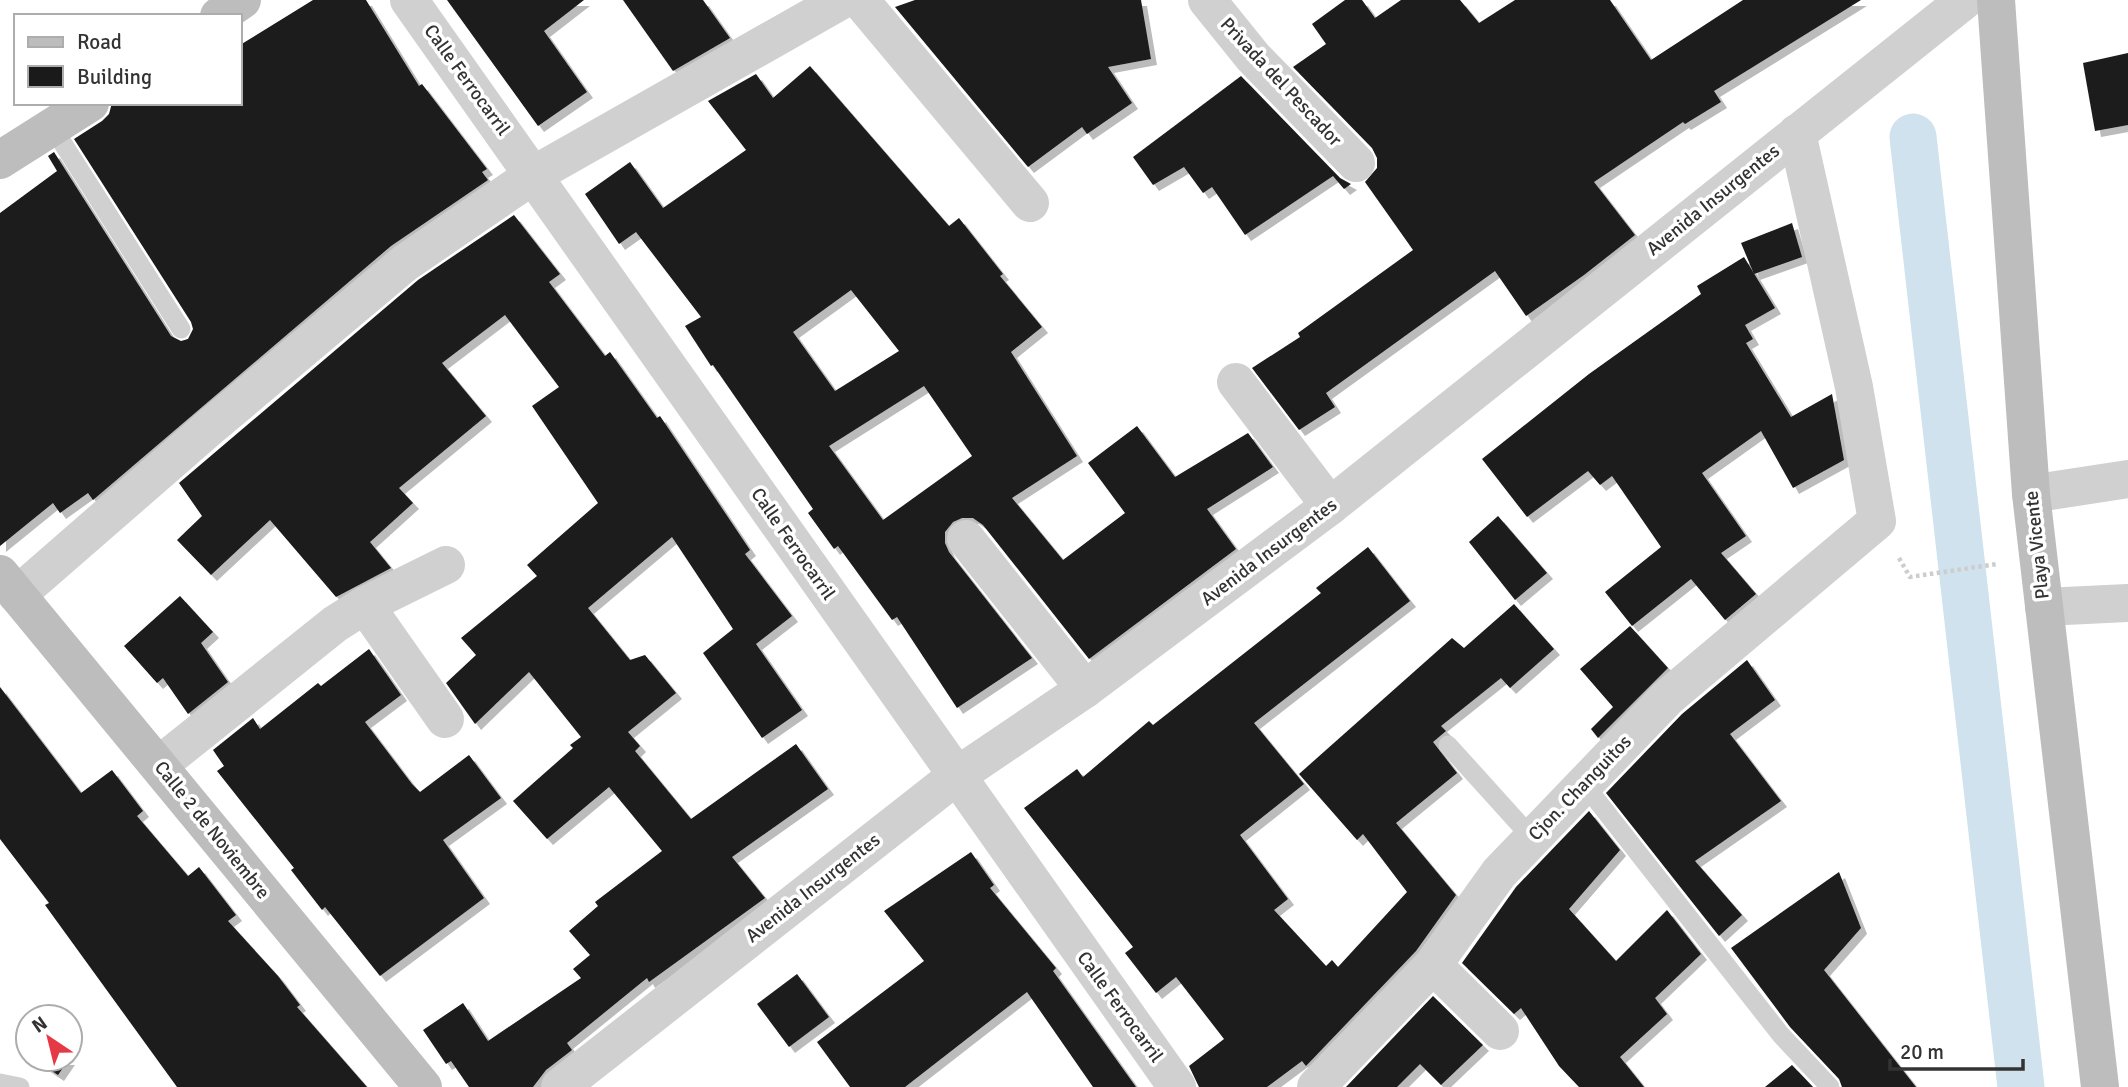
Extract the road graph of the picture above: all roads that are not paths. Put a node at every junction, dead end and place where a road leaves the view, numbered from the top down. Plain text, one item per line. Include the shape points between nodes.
1 (242, 0) edge
2 (410, 0) edge
3 (842, 0) edge
4 (860, 0) edge
5 (1207, 0) edge
6 (1965, 0) edge
7 (1996, 0) edge
8 (222, 14) edge
9 (87, 105) edge
10 (53, 128) junction
11 (1797, 133) junction
12 (0, 160) edge
13 (1356, 163) dead end
14 (535, 174) junction
15 (1030, 203) dead end
16 (181, 329) dead end
17 (1236, 382) dead end
18 (2128, 479) edge
19 (2031, 494) junction
20 (1330, 506) junction
21 (966, 539) dead end
22 (446, 565) dead end
23 (9, 584) edge
24 (2128, 603) edge
25 (365, 605) junction
26 (2044, 607) junction
27 (1086, 689) junction
28 (445, 719) dead end
29 (1448, 746) dead end
30 (159, 765) junction
31 (955, 777) junction
32 (1584, 784) junction
33 (1532, 838) junction
34 (1433, 965) junction
35 (1500, 1031) dead end
36 (0, 1083) edge
37 (20, 1087) edge
38 (423, 1087) edge
39 (560, 1087) edge
40 (1177, 1087) edge
41 (1316, 1087) edge
42 (1830, 1087) edge
43 (2100, 1087) edge

1 - 8 street
2 - 14 street, Calle Ferrocarril
3 - 14 street
4 - 15 street
5 - 13 street, Privada del Pescador via 1253,57
6 - 11 street, Avenida Insurgentes
7 - 19 street, Playa Vicente
9 - 10 street
10 - 12 street
10 - 16 lane
11 - 20 street, Avenida Insurgentes
11 - 32 street, Cjon. Changuitos via 1854,387 1877,521 1667,698
14 - 23 street via 405,263 210,426
14 - 31 street, Calle Ferrocarril
17 - 20 street
18 - 19 street
19 - 26 street, Playa Vicente
20 - 27 street, Avenida Insurgentes
21 - 27 street
22 - 25 street
23 - 30 street, Calle 2 de Noviembre
24 - 26 street
25 - 28 street
25 - 30 street
26 - 43 street, Playa Vicente
27 - 31 street, Avenida Insurgentes
29 - 33 lane
30 - 38 street, Calle 2 de Noviembre
31 - 39 street, Avenida Insurgentes
31 - 40 street, Calle Ferrocarril
32 - 33 street, Cjon. Changuitos
32 - 42 lane via 1781,1035
33 - 34 street, Cjon. Changuitos via 1499,873
34 - 35 street
34 - 41 street, Cjon. Changuitos
36 - 37 lane

